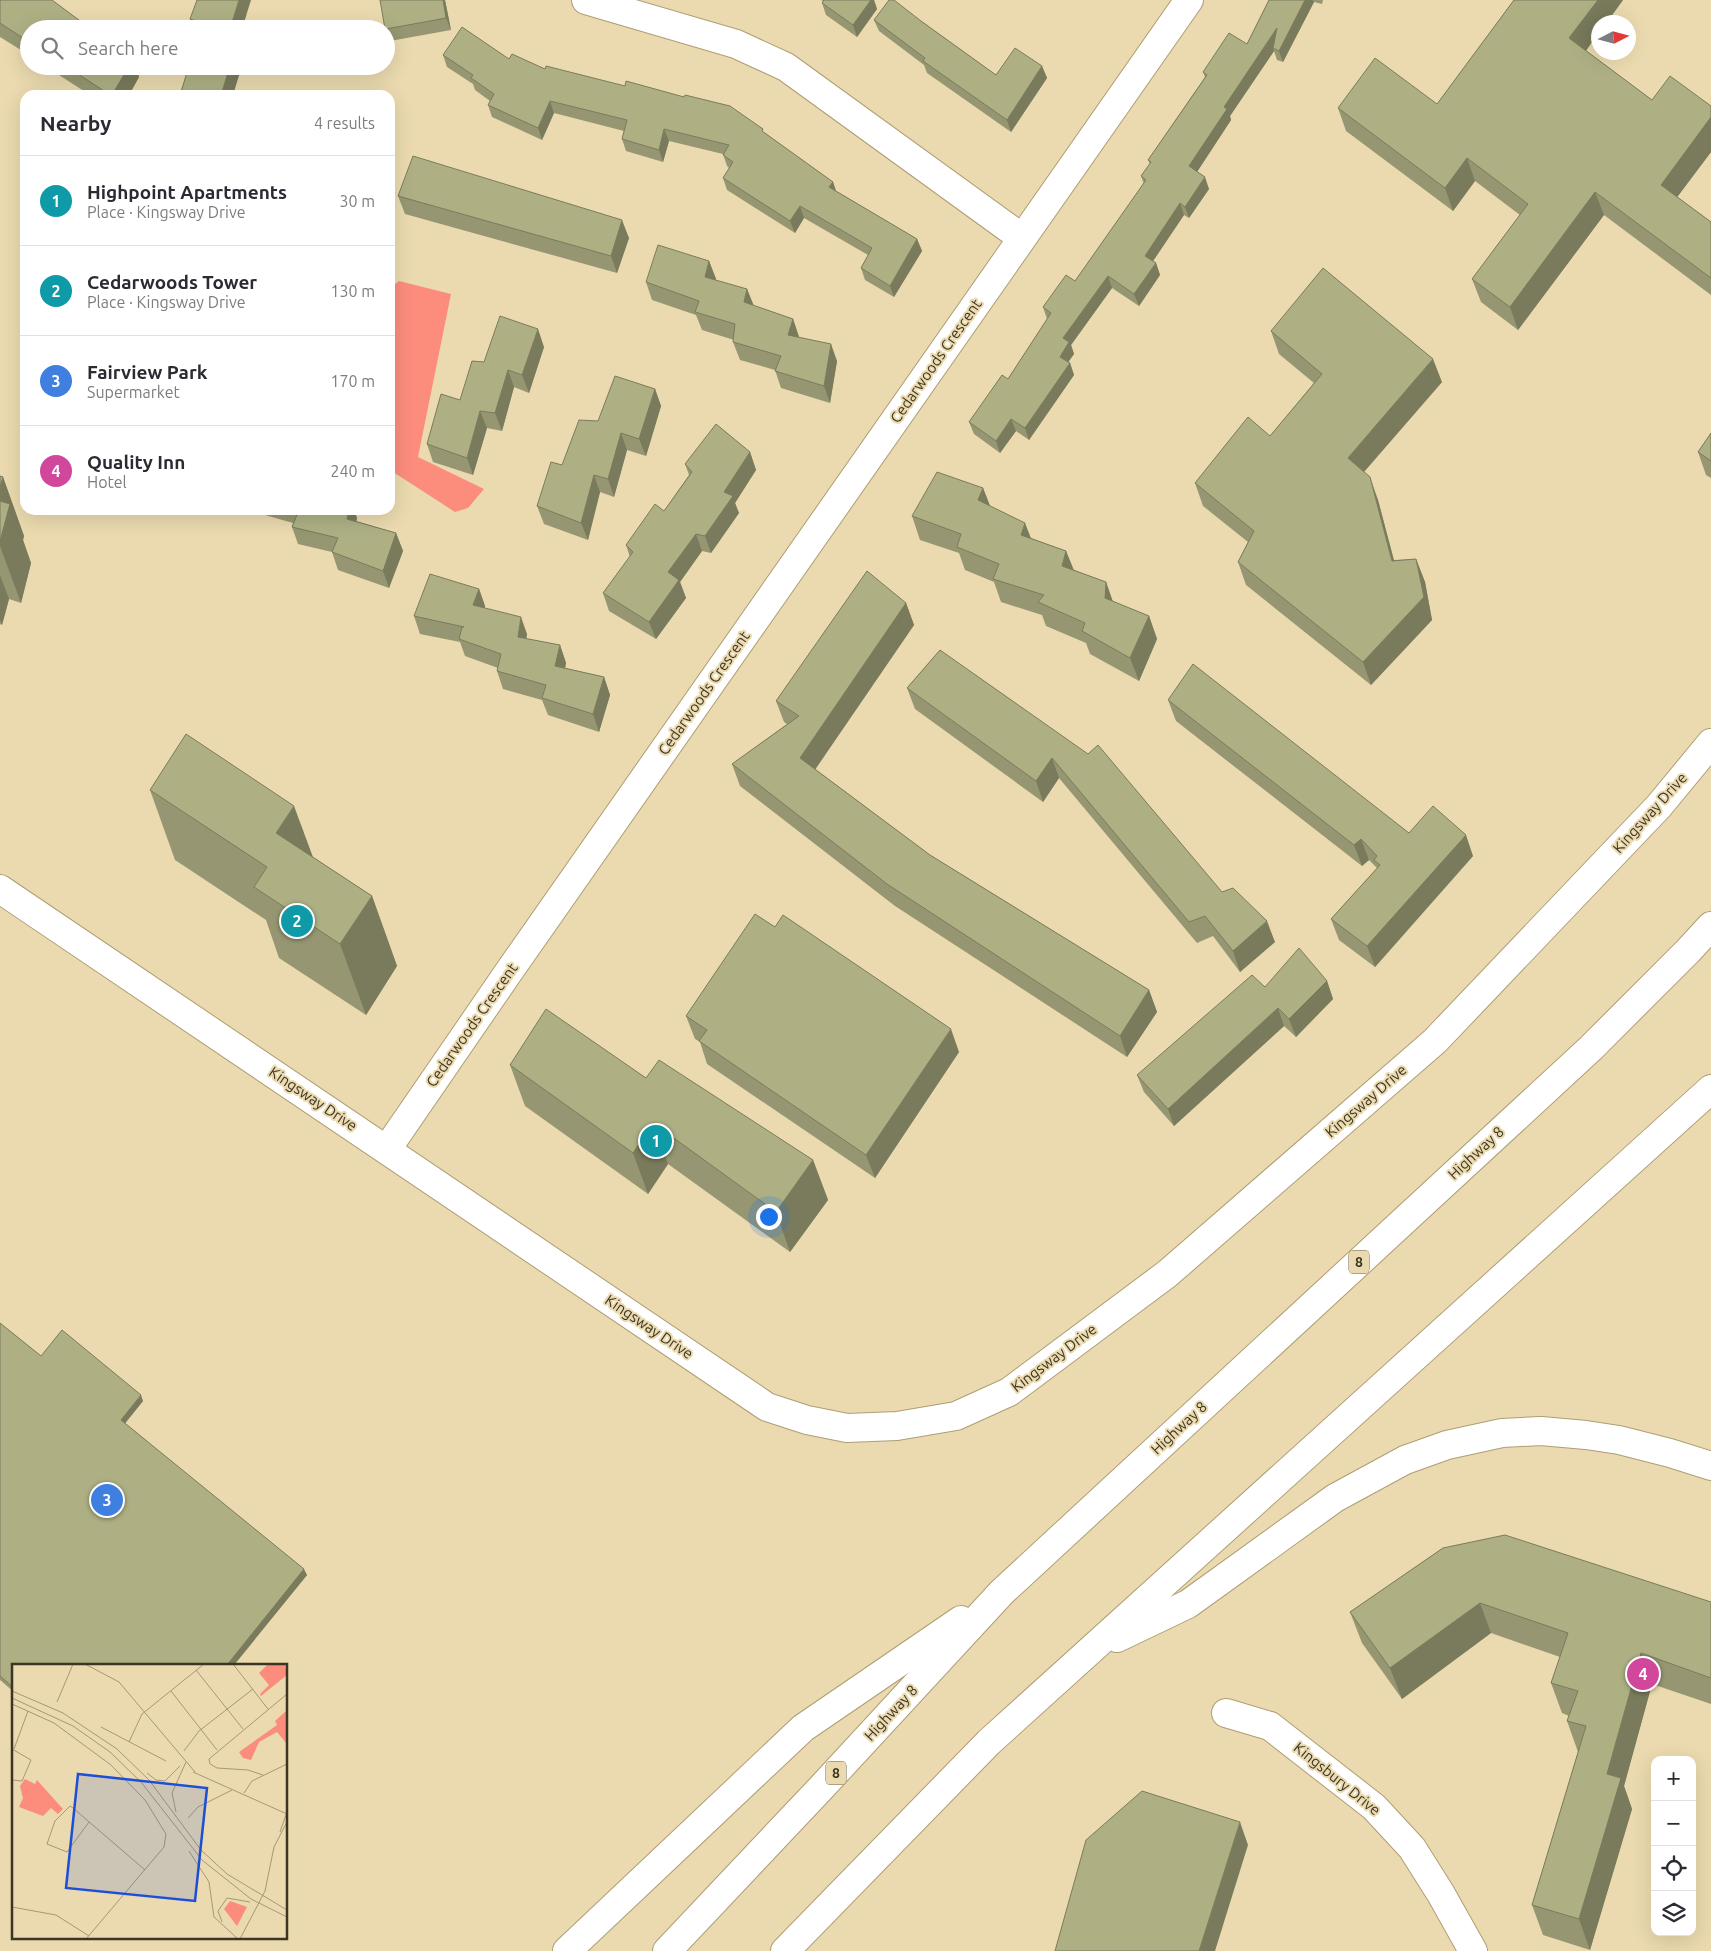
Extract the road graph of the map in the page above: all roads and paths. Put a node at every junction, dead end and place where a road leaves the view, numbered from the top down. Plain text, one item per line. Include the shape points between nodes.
1 (586, 0) edge
2 (1189, 0) edge
3 (1022, 238) junction
4 (1711, 743) edge
5 (0, 888) edge
6 (1711, 926) edge
7 (1711, 1089) edge
8 (387, 1149) junction
9 (1711, 1466) edge
10 (1002, 1592) junction
11 (1091, 1651) junction
12 (1226, 1713) dead end
13 (567, 1951) edge
14 (667, 1951) edge
15 (785, 1951) edge
16 (1472, 1951) edge

1 - 3 main road via 736,44 786,67
2 - 3 main road, Cedarwoods Crescent
3 - 8 main road, Cedarwoods Crescent
4 - 8 main road, Kingsway Drive via 1659,806 1436,1041 1167,1274 1009,1392 956,1416 897,1426 848,1428 766,1407
5 - 8 main road, Kingsway Drive
6 - 10 main road, Highway 8 / 8 via 1591,1048
7 - 11 main road
9 - 11 main road via 1670,1452 1586,1434 1502,1433 1447,1445 1405,1460 1335,1498 1188,1604
10 - 13 main road via 803,1728
10 - 14 main road, Highway 8 / 8
11 - 15 main road via 989,1742
12 - 16 main road, Kingsbury Drive via 1270,1726 1374,1807 1412,1848

